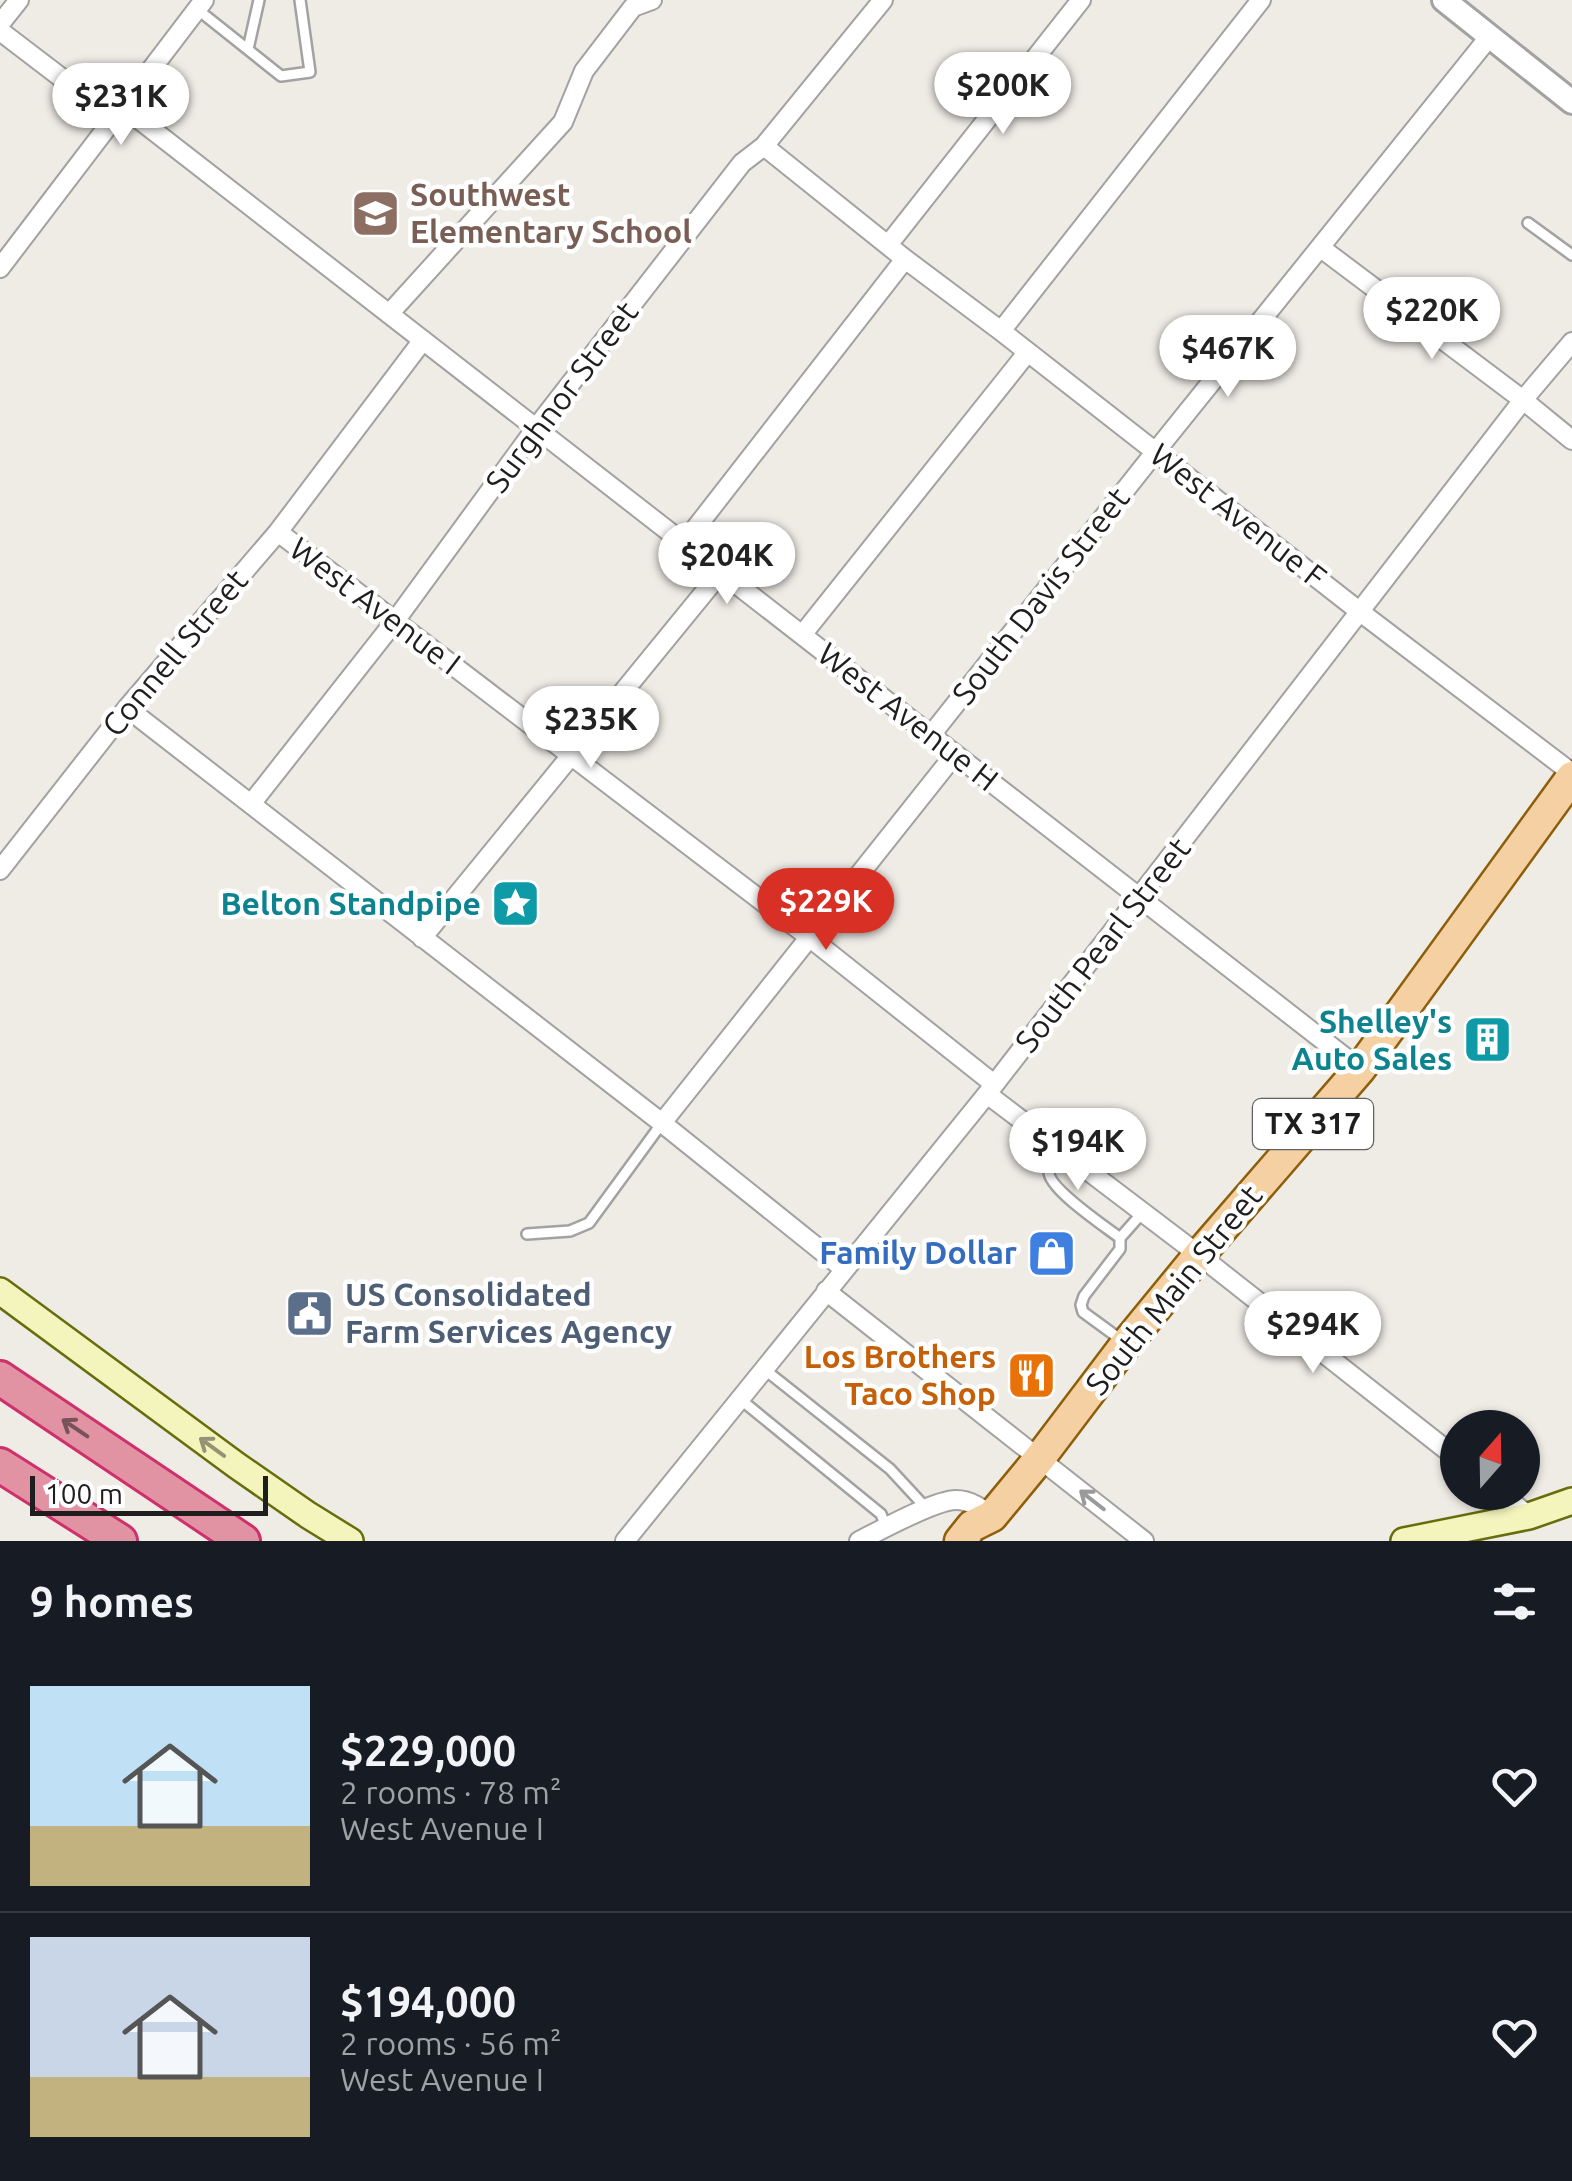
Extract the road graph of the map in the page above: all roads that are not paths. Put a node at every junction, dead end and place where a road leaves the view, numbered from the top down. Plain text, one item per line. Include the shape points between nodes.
1 (19, 0) edge
2 (259, 0) edge
3 (300, 0) edge
4 (652, 0) edge
5 (883, 0) edge
6 (1082, 0) edge
7 (1261, 0) edge
8 (1444, 0) edge
9 (200, 4) edge
10 (0, 28) edge
11 (1490, 36) junction
12 (248, 49) junction
13 (1572, 102) edge
14 (119, 113) junction
15 (764, 146) junction
16 (1528, 223) dead end
17 (888, 245) junction
18 (1320, 248) junction
19 (1572, 255) edge
20 (905, 260) junction
21 (0, 268) edge
22 (389, 314) junction
23 (1001, 332) junction
24 (423, 340) junction
25 (1572, 342) edge
26 (1027, 352) junction
27 (1523, 400) junction
28 (536, 428) junction
29 (1572, 440) edge
30 (1156, 451) junction
31 (278, 532) junction
32 (684, 543) junction
33 (721, 572) junction
34 (1359, 611) junction
35 (395, 621) junction
36 (802, 635) junction
37 (127, 708) junction
38 (931, 735) junction
39 (955, 754) junction
40 (571, 757) junction
41 (1572, 775) edge
42 (251, 804) junction
43 (0, 870) edge
44 (1140, 898) junction
45 (809, 937) junction
46 (422, 938) junction
47 (1360, 1070) junction
48 (990, 1089) junction
49 (662, 1123) junction
50 (1061, 1150) junction
51 (1143, 1212) junction
52 (527, 1234) dead end
53 (1120, 1238) junction
54 (1199, 1255) junction
55 (844, 1269) junction
56 (0, 1290) edge
57 (826, 1292) junction
58 (1126, 1344) junction
59 (764, 1369) junction
60 (0, 1378) edge
61 (740, 1399) junction
62 (1440, 1446) edge
63 (1039, 1459) junction
64 (0, 1465) edge
65 (1572, 1501) edge
66 (927, 1509) junction
67 (1522, 1510) edge
68 (1529, 1516) junction
69 (886, 1527) junction
70 (989, 1528) edge
71 (120, 1541) edge
72 (242, 1541) edge
73 (350, 1541) edge
74 (625, 1541) edge
75 (859, 1541) edge
76 (960, 1541) edge
77 (1144, 1541) edge
78 (1404, 1541) edge

1 - 10 street
2 - 12 lane
3 - 12 lane via 310,72 281,76
4 - 22 street via 633,7 584,71 563,122
5 - 15 street, Surghnor Street
6 - 17 street
7 - 23 street
8 - 11 street
9 - 12 lane
9 - 14 street
10 - 14 street, West Avenue H
11 - 13 street
11 - 18 street, South Davis Street
14 - 21 street
14 - 22 street, West Avenue H
15 - 17 street, West Avenue F
15 - 28 street, Surghnor Street via 742,162
16 - 19 lane
17 - 20 street, West Avenue F
18 - 27 street
18 - 30 street, South Davis Street
20 - 23 street, West Avenue F
20 - 32 street
22 - 24 street, West Avenue H
23 - 26 street, West Avenue F
24 - 28 street, West Avenue H
24 - 31 street, Connell Street
25 - 27 street, South Pearl Street
26 - 30 street, West Avenue F
26 - 36 street
27 - 29 street
27 - 34 street, South Pearl Street
28 - 32 street, West Avenue H
28 - 35 street, Surghnor Street
30 - 34 street, West Avenue F
30 - 38 street, South Davis Street
31 - 35 street, West Avenue I
31 - 37 street, Connell Street
32 - 33 street, West Avenue H
33 - 36 street, West Avenue H
33 - 40 street
34 - 41 street, West Avenue F
34 - 44 street, South Pearl Street
35 - 40 street, West Avenue I
35 - 42 street, Surghnor Street
36 - 38 street, West Avenue H
37 - 42 street
37 - 43 street, Connell Street
38 - 39 street, West Avenue H
39 - 44 street, West Avenue H
39 - 45 street, South Davis Street
40 - 45 street, West Avenue I
40 - 46 street
41 - 47 main road, South Main Street / TX 317
42 - 46 street
44 - 47 street, West Avenue H
44 - 48 street, South Pearl Street
45 - 48 street, West Avenue I
45 - 49 street, South Davis Street
46 - 49 street
47 - 54 main road, South Main Street / TX 317
48 - 50 street, West Avenue I
48 - 55 street, South Pearl Street
49 - 52 lane via 589,1222 570,1231
49 - 55 street
50 - 51 street, West Avenue I
50 - 53 lane via 1050,1179
51 - 53 lane
51 - 54 street, West Avenue I
53 - 58 lane via 1120,1248 1081,1305
54 - 58 main road, South Main Street / TX 317
54 - 62 street, West Avenue I
55 - 57 street, South Pearl Street
73 -> 56 main road
57 - 59 street, South Pearl Street
57 - 63 street
58 - 63 main road, South Main Street / TX 317
59 - 61 street, South Pearl Street
59 - 66 lane via 890,1469
72 -> 60 highway
61 - 69 lane via 881,1514
61 - 74 street, South Pearl Street
63 - 70 main road, South Main Street / TX 317
77 -> 63 street
64 - 71 highway
65 - 68 main road
66 - 69 street
66 - 70 street via 954,1500 978,1505
67 - 68 street
68 - 78 main road
69 - 75 street
70 - 76 main road, South Main Street / TX 317 via 972,1526

